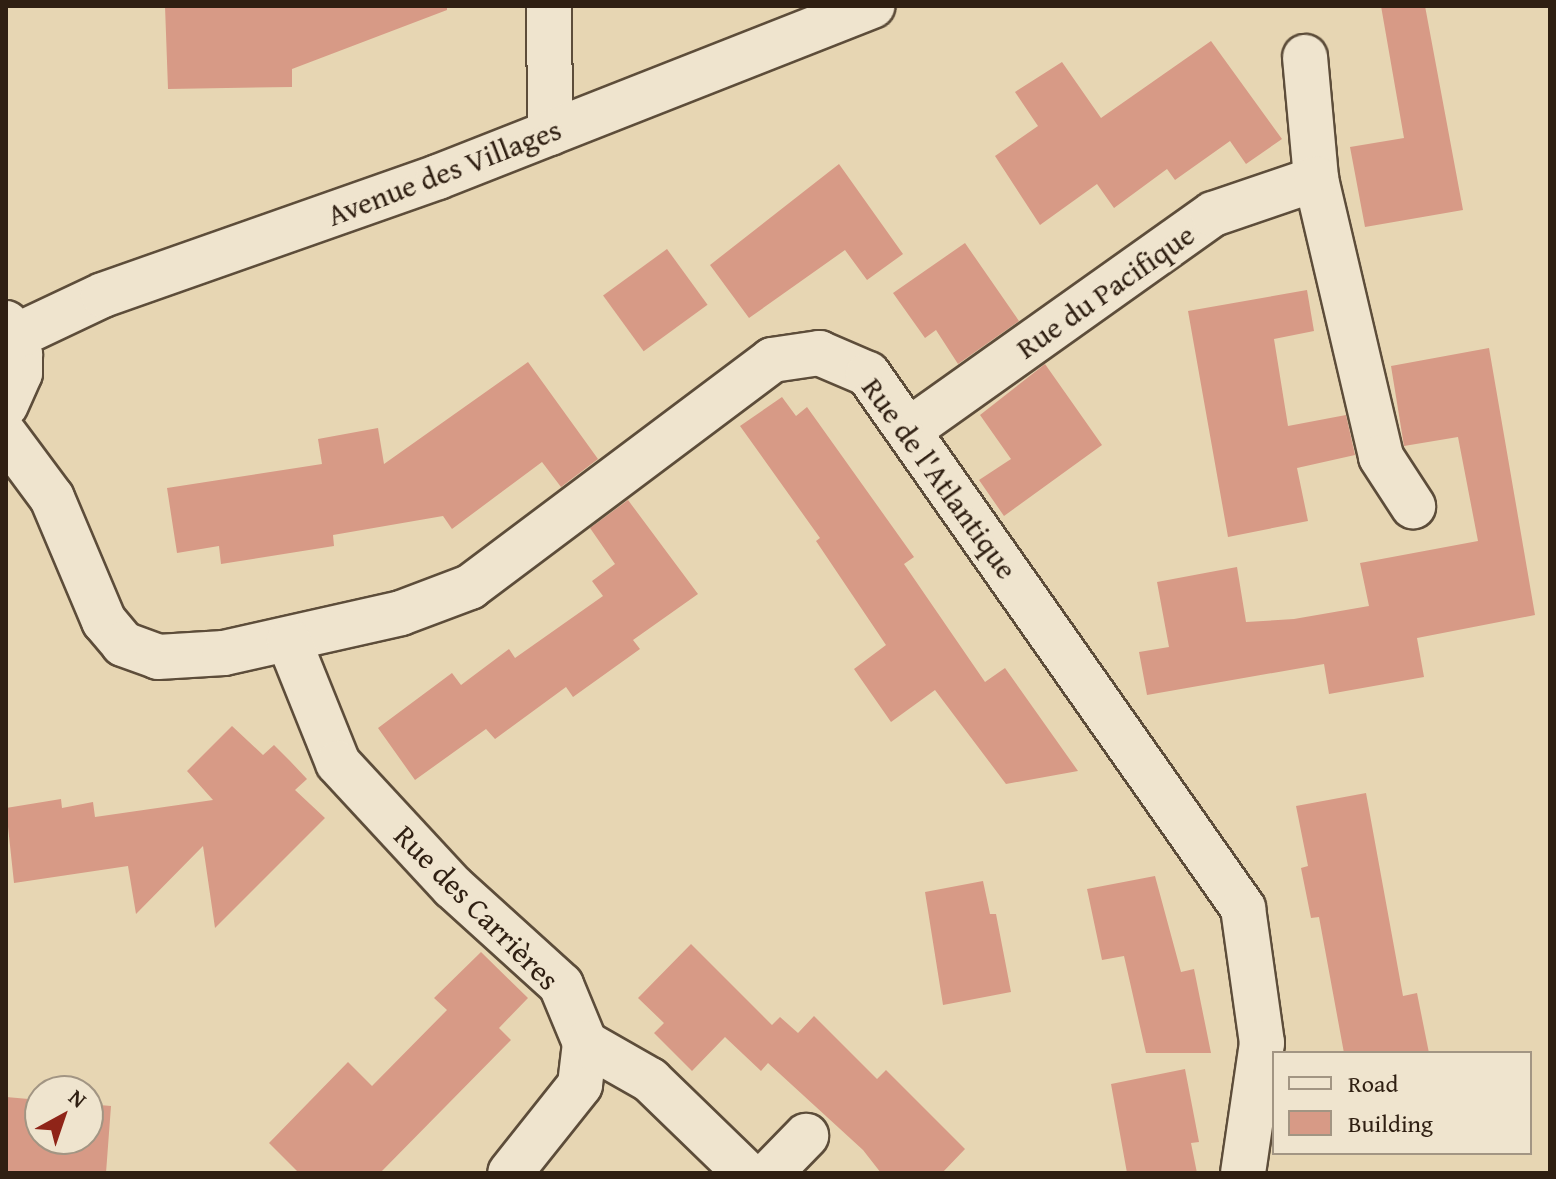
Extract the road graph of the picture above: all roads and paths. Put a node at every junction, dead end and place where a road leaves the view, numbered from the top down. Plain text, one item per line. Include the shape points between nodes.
1 (549, 6) edge
2 (873, 6) edge
3 (1305, 57) dead end
4 (550, 133) junction
5 (1316, 179) junction
6 (10, 330) edge
7 (6, 405) edge
8 (909, 430) junction
9 (6, 436) edge
10 (1413, 506) dead end
11 (289, 641) junction
12 (585, 1043) junction
13 (806, 1136) dead end
14 (510, 1173) edge
15 (746, 1173) edge
16 (770, 1173) edge
17 (1243, 1173) edge

1 - 4 street
2 - 4 street, Avenue des Villages
3 - 5 street
4 - 6 street, Avenue des Villages
5 - 8 street, Rue du Pacifique via 1213,214
5 - 10 street via 1381,457
6 - 7 street via 20,373
8 - 11 street, Rue de l'Atlantique via 868,374 844,359 807,353 772,360 470,587 401,613
8 - 17 street, Rue de l'Atlantique via 1243,908 1262,1043
9 - 11 street, Rue de l'Atlantique via 52,498 104,621 123,644 158,657
11 - 12 street, Rue des Carrières via 338,763 453,887 561,985
12 - 14 street, Rue des Carrières via 580,1085
12 - 15 street via 650,1080
13 - 16 street

